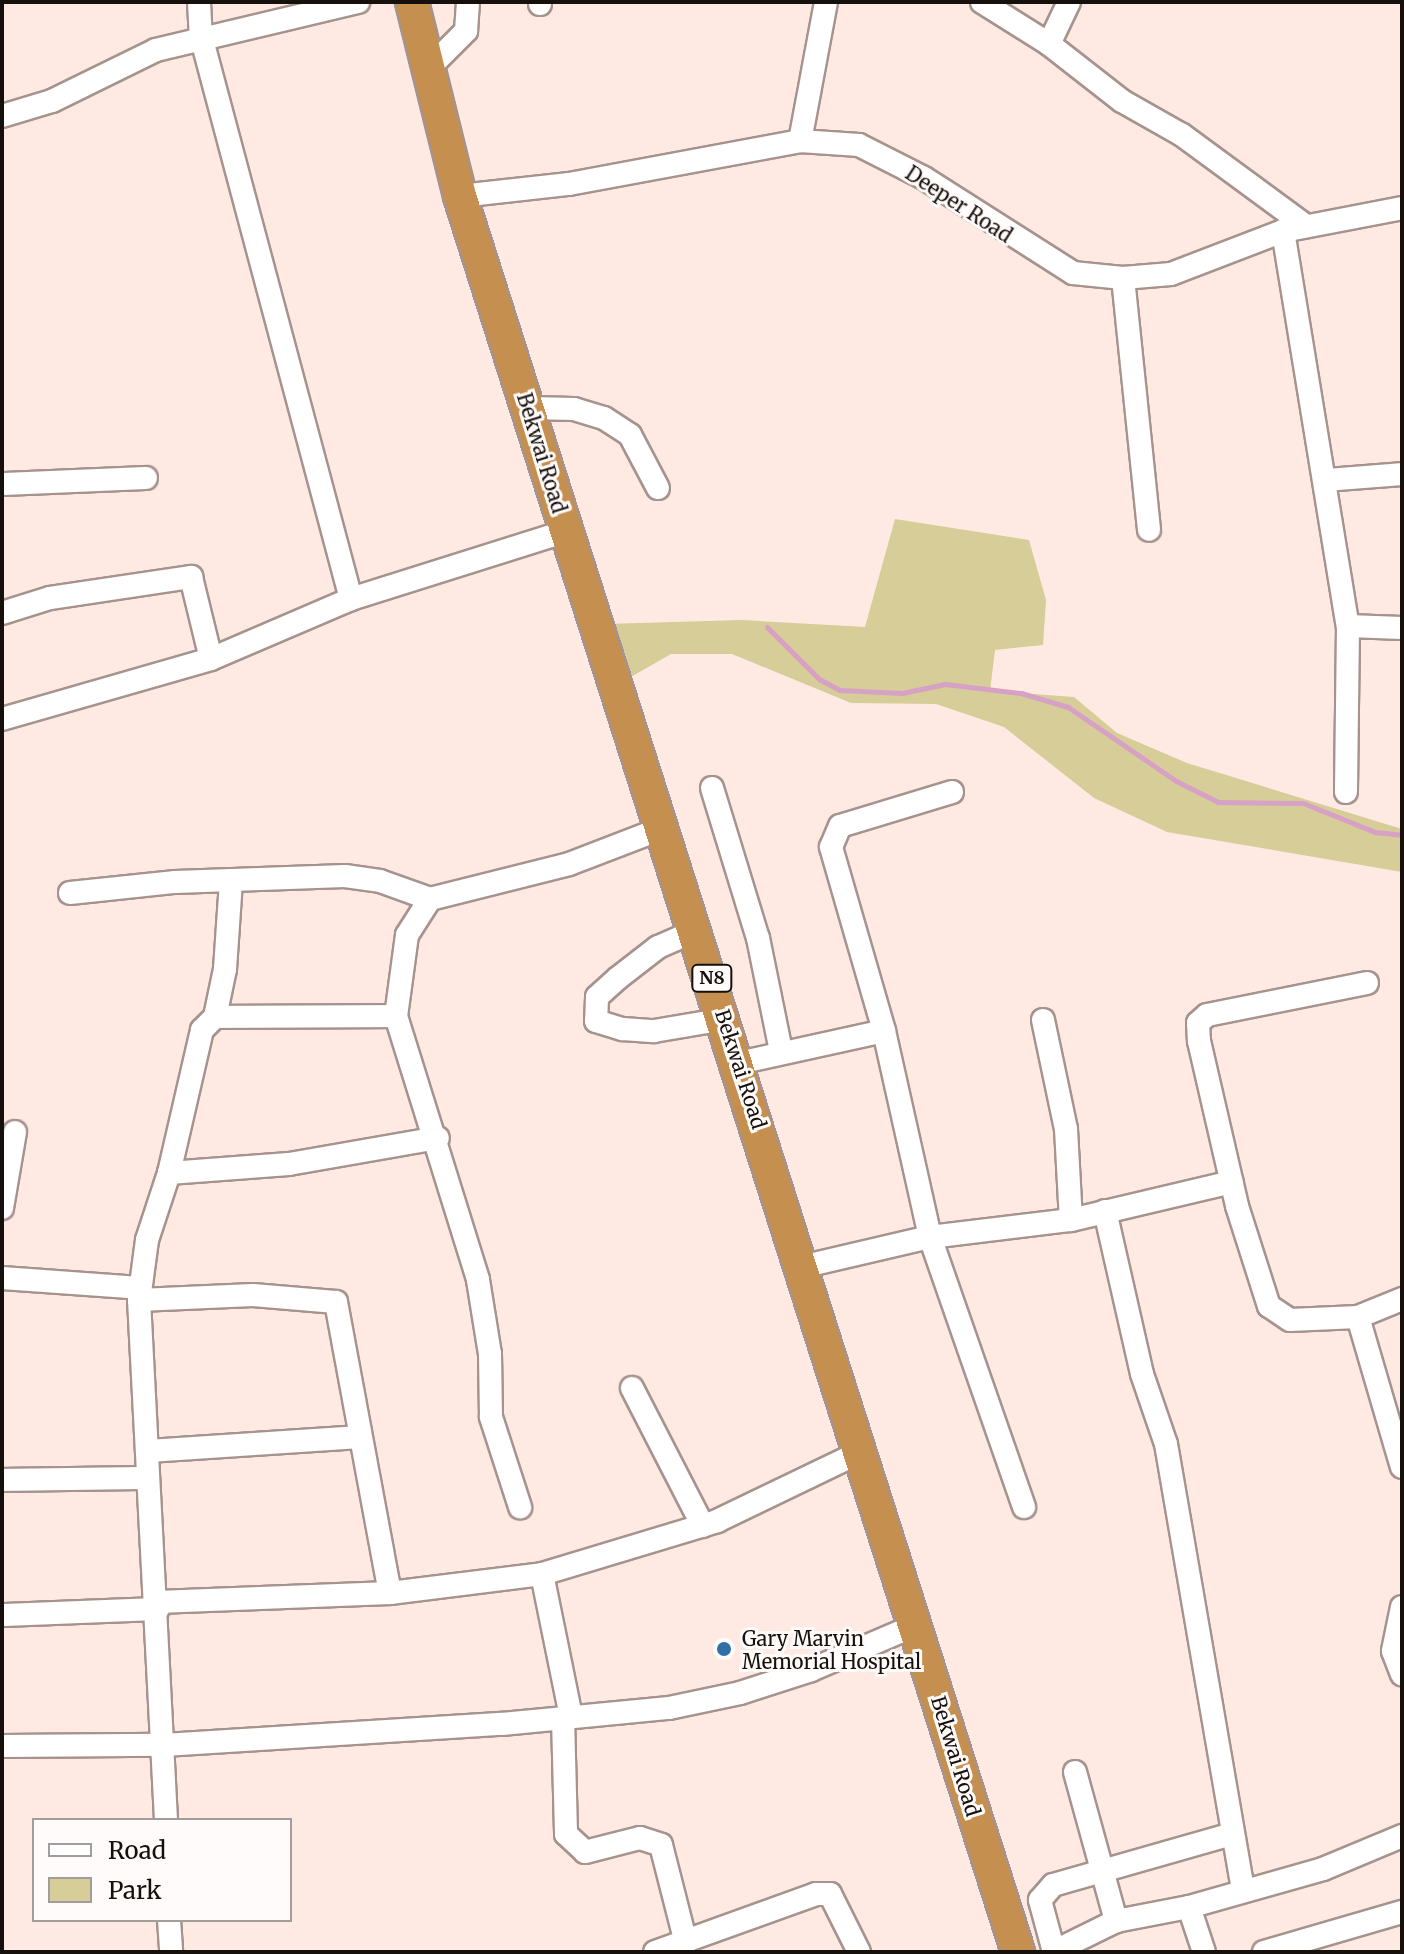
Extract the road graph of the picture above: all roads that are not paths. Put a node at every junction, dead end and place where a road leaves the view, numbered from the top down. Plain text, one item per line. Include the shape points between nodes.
1 (199, 2) edge
2 (358, 2) edge
3 (412, 2) edge
4 (468, 2) edge
5 (826, 2) edge
6 (982, 2) edge
7 (1069, 2) edge
8 (201, 36) junction
9 (1049, 44) junction
10 (428, 69) junction
11 (2, 116) edge
12 (800, 141) junction
13 (460, 196) junction
14 (1402, 208) edge
15 (1306, 226) junction
16 (1283, 231) junction
17 (1123, 278) junction
18 (529, 408) junction
19 (1402, 474) edge
20 (146, 478) dead end
21 (1326, 480) junction
22 (2, 484) edge
23 (658, 488) dead end
24 (1149, 530) dead end
25 (567, 531) junction
26 (351, 599) junction
27 (2, 613) edge
28 (1348, 626) junction
29 (1402, 628) edge
30 (211, 659) junction
31 (2, 719) edge
32 (712, 788) dead end
33 (952, 792) dead end
34 (1346, 792) dead end
35 (663, 828) junction
36 (231, 880) junction
37 (70, 893) dead end
38 (430, 899) junction
39 (697, 930) junction
40 (1367, 983) dead end
41 (396, 1016) junction
42 (215, 1017) junction
43 (725, 1019) junction
44 (1043, 1020) dead end
45 (884, 1031) junction
46 (781, 1051) junction
47 (739, 1063) junction
48 (15, 1132) dead end
49 (438, 1138) junction
50 (169, 1173) junction
51 (1232, 1182) junction
52 (2, 1208) edge
53 (1105, 1211) junction
54 (1071, 1220) junction
55 (930, 1237) junction
56 (801, 1267) junction
57 (2, 1278) edge
58 (139, 1294) junction
59 (1402, 1299) edge
60 (1358, 1317) junction
61 (632, 1388) dead end
62 (357, 1437) junction
63 (148, 1451) junction
64 (858, 1453) junction
65 (1402, 1467) edge
66 (148, 1478) junction
67 (2, 1480) edge
68 (520, 1507) dead end
69 (1024, 1507) dead end
70 (703, 1526) junction
71 (542, 1574) junction
72 (390, 1593) junction
73 (157, 1606) junction
74 (1402, 1607) edge
75 (2, 1615) edge
76 (916, 1625) junction
77 (1402, 1674) edge
78 (567, 1718) junction
79 (164, 1745) junction
80 (2, 1746) edge
81 (1075, 1772) dead end
82 (166, 1818) edge
83 (1232, 1834) junction
84 (1402, 1836) edge
85 (1102, 1868) junction
86 (1243, 1890) junction
87 (1189, 1907) junction
88 (1402, 1912) edge
89 (1116, 1921) junction
90 (169, 1922) edge
91 (686, 1943) junction
92 (171, 1952) edge
93 (655, 1952) edge
94 (859, 1952) edge
95 (1018, 1952) edge
96 (1054, 1952) edge
97 (1204, 1952) edge
98 (1264, 1952) edge

1 - 8 street
2 - 8 street
3 - 10 highway, Bekwai Road / N8
4 - 10 street via 466,31
5 - 12 street
6 - 9 street
7 - 9 street
8 - 11 street via 126,62 52,101
8 - 26 street
9 - 15 street
10 - 13 highway, Bekwai Road / N8
12 - 13 street, Deeper Road via 569,184
12 - 17 street, Deeper Road via 859,145 924,178 1073,273
13 - 18 highway, Bekwai Road / N8
14 - 15 street, Deeper Road
15 - 16 street, Deeper Road
16 - 17 street, Deeper Road via 1171,274
16 - 21 street
17 - 24 street
18 - 23 street via 574,409 604,418 630,435
18 - 25 highway, Bekwai Road / N8
19 - 21 street
20 - 22 street
21 - 28 street
25 - 26 street
25 - 35 highway, Bekwai Road / N8
26 - 30 street
27 - 30 street via 50,598 191,577
28 - 29 street
28 - 34 street
30 - 31 street
32 - 46 street via 758,938
33 - 45 street via 840,826 832,836
35 - 38 street via 569,864
35 - 39 highway, Bekwai Road / N8
36 - 37 street
36 - 38 street via 345,876 380,881
36 - 42 street via 225,969
38 - 41 street via 407,935
39 - 43 highway, Bekwai Road / N8
39 - 43 street via 658,947 618,978 597,997 596,1021 654,1031
40 - 51 street via 1207,1015 1198,1023
41 - 42 street
41 - 49 street
42 - 50 street via 202,1030
43 - 47 highway, Bekwai Road / N8
44 - 54 street via 1066,1129
45 - 46 street
45 - 55 street
46 - 47 street
47 - 56 highway, Bekwai Road / N8
48 - 52 street
49 - 50 street via 289,1164
49 - 68 street via 478,1280 490,1354 495,1439
50 - 58 street via 147,1240
51 - 53 street
51 - 60 street via 1269,1306 1290,1320
53 - 54 street
53 - 83 street via 1142,1374 1166,1444
54 - 55 street
55 - 56 street
55 - 69 street
56 - 64 highway, Bekwai Road / N8
57 - 58 street
58 - 62 street via 330,1297 341,1309
58 - 63 street via 140,1389
59 - 60 street
60 - 65 street
61 - 70 street
62 - 63 street
62 - 72 street
63 - 66 street
64 - 70 street
64 - 76 highway, Bekwai Road / N8
66 - 67 street
66 - 73 street
70 - 71 street
71 - 72 street
71 - 78 street
72 - 73 street
73 - 75 street
73 - 79 street
74 - 77 street via 1393,1641
76 - 78 street via 811,1670 740,1693 669,1708
76 - 95 highway, Bekwai Road / N8
78 - 79 street
78 - 91 street via 566,1834 580,1852 640,1838 661,1845
79 - 80 street
79 - 82 street
81 - 85 street
83 - 85 street
83 - 86 street
84 - 86 street via 1323,1869
85 - 89 street
85 - 96 street via 1044,1892 1040,1900
86 - 87 street
87 - 89 street
87 - 97 street
88 - 98 street
89 - 96 street
90 - 92 street
91 - 93 street
91 - 94 street via 816,1894 830,1894

